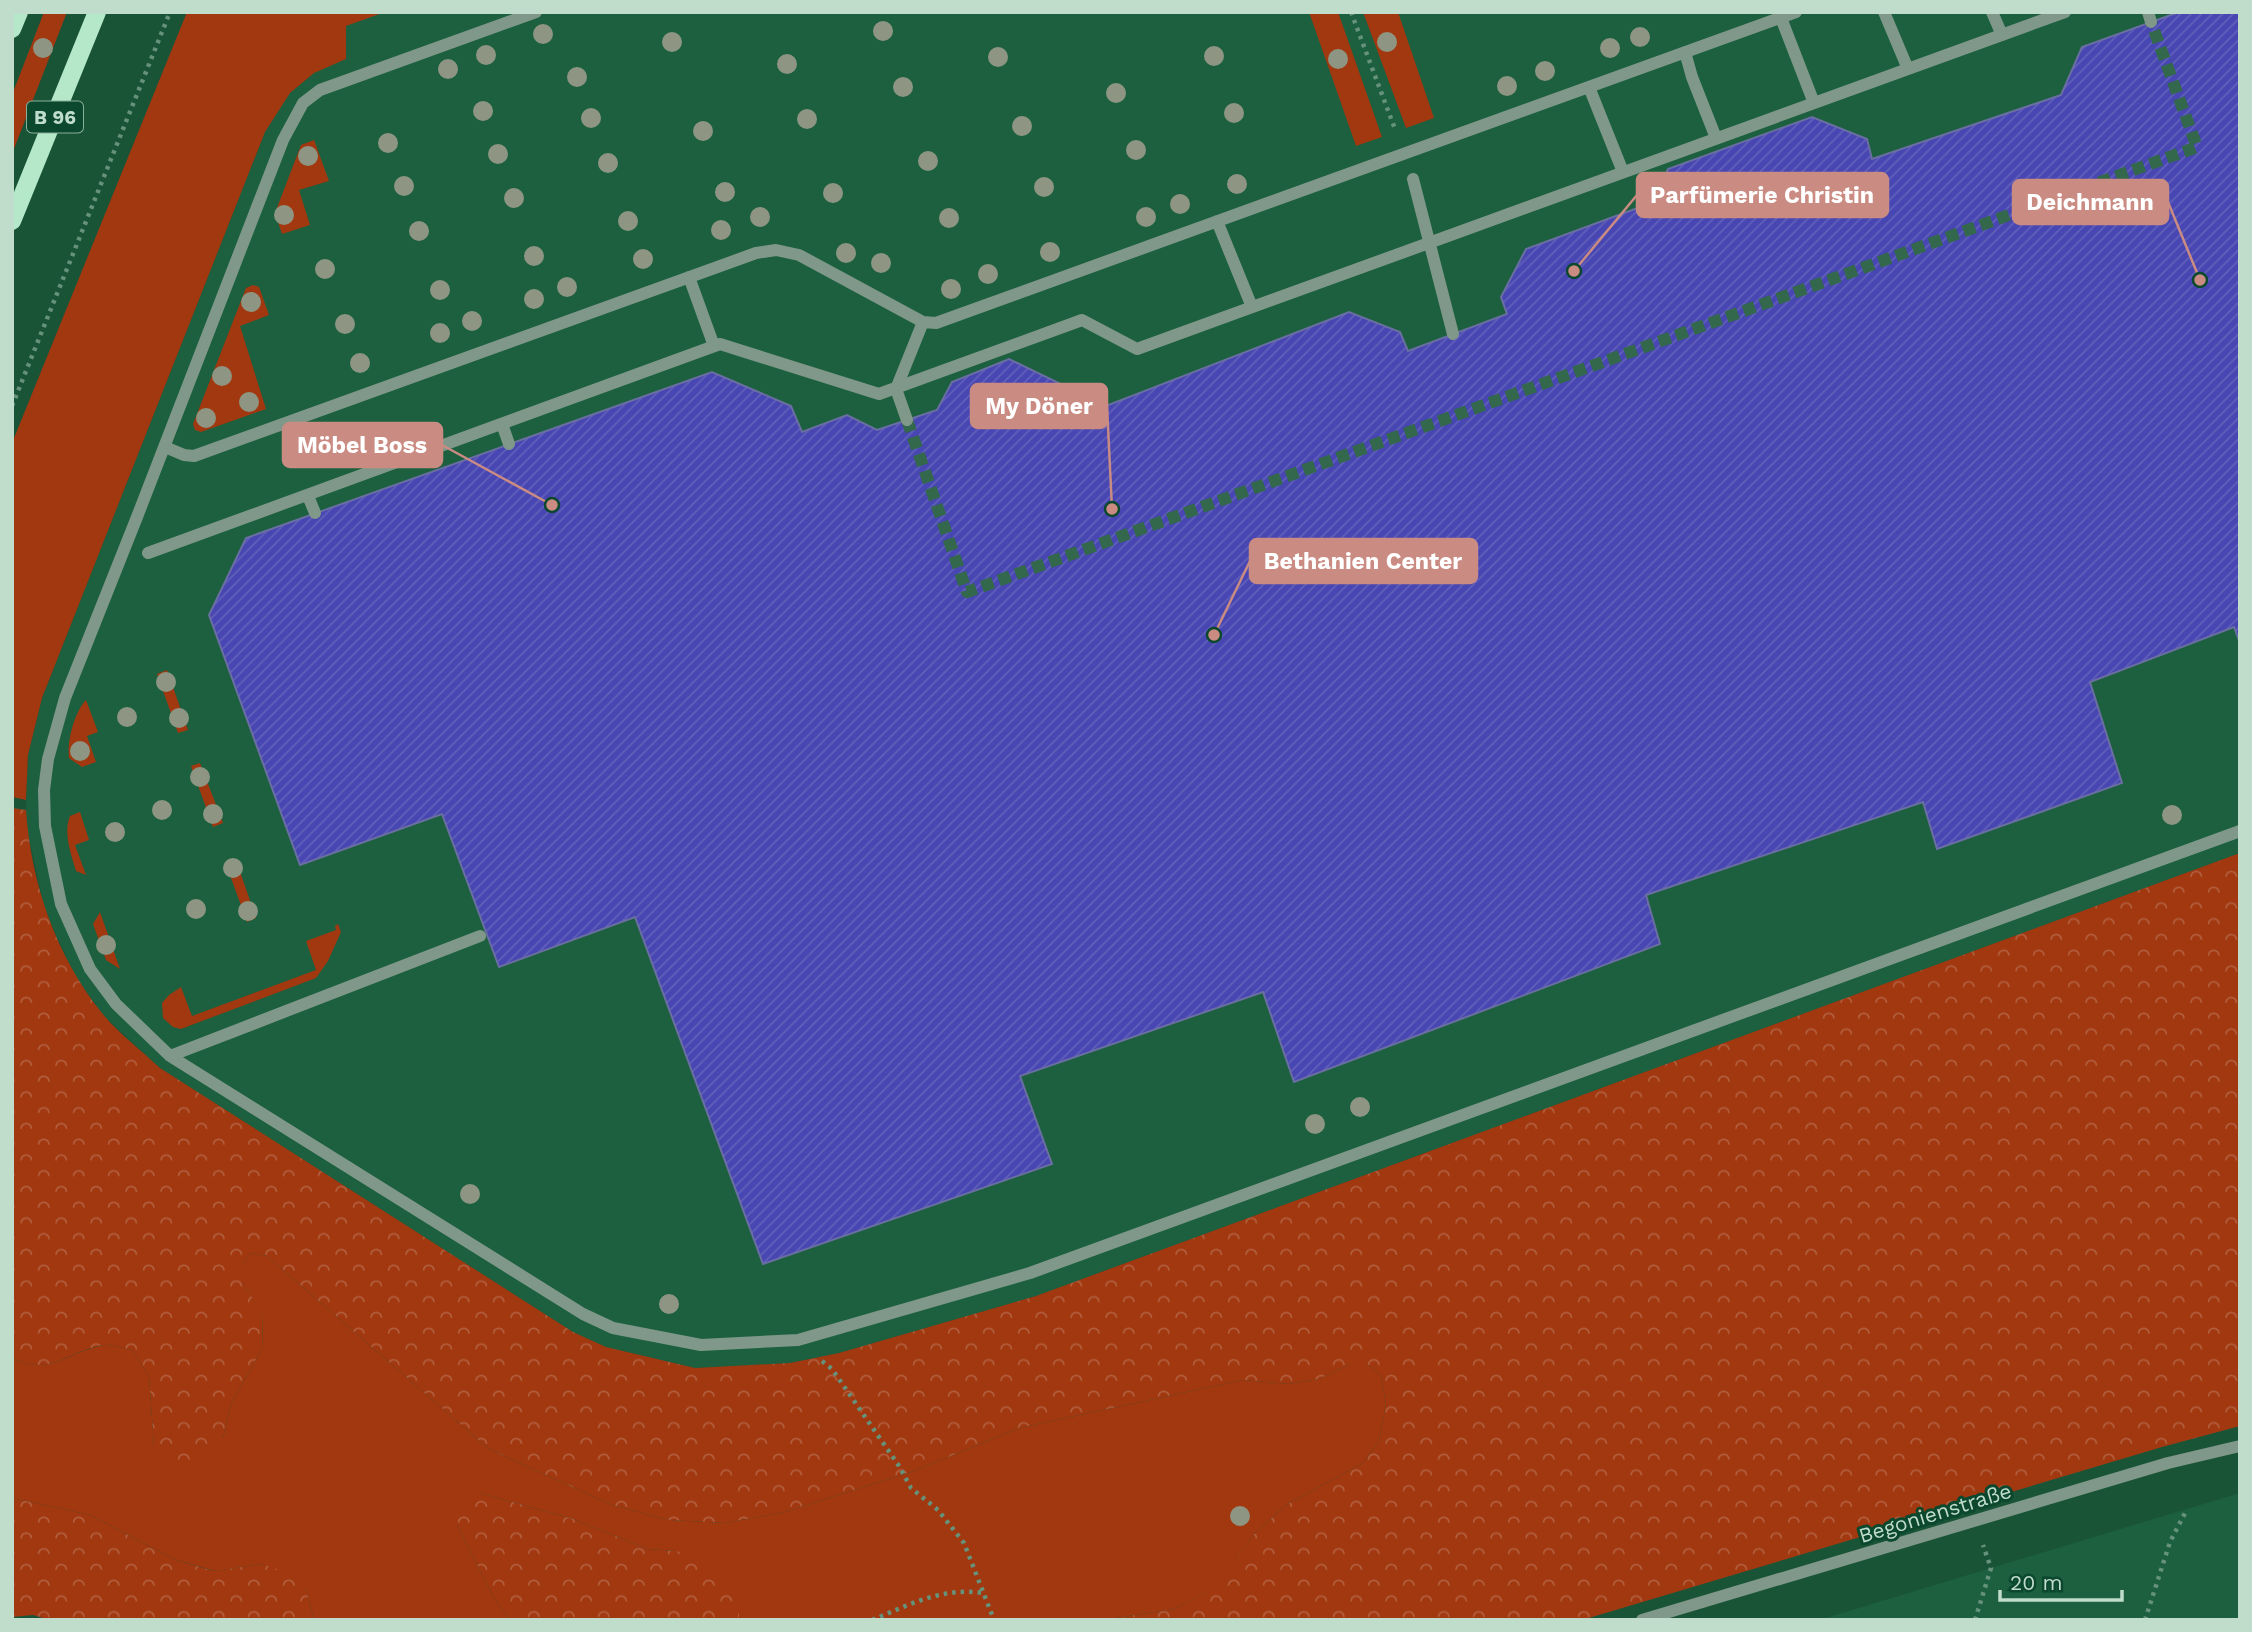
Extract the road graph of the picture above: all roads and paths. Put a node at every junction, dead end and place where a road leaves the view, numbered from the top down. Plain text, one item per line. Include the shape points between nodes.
1 (19, 12) edge
2 (97, 12) edge
3 (170, 12) edge
4 (536, 12) edge
5 (1351, 12) edge
6 (1796, 12) edge
7 (1884, 12) edge
8 (1992, 12) edge
9 (2065, 12) edge
10 (1781, 18) junction
11 (12, 29) edge
12 (2001, 35) junction
13 (1685, 52) junction
14 (1908, 69) junction
15 (1589, 87) junction
16 (1814, 103) junction
17 (1716, 138) junction
18 (1404, 154) junction
19 (1623, 172) junction
20 (1413, 179) dead end
21 (12, 221) edge
22 (1217, 222) junction
23 (1429, 243) junction
24 (690, 277) junction
25 (1252, 307) junction
26 (923, 322) junction
27 (1453, 334) dead end
28 (714, 346) junction
29 (896, 388) junction
30 (12, 406) edge
31 (907, 420) tunnel mouth
32 (502, 424) junction
33 (509, 444) dead end
34 (164, 447) junction
35 (308, 496) junction
36 (315, 513) dead end
37 (148, 554) dead end
38 (2240, 831) edge
39 (480, 936) dead end
40 (170, 1056) junction
41 (798, 1340) junction
42 (2240, 1446) edge
43 (2185, 1513) dead end
44 (1975, 1521) junction
45 (983, 1593) junction
46 (872, 1620) edge
47 (994, 1620) edge
48 (1642, 1620) edge
49 (1975, 1620) edge
50 (2145, 1620) edge

1 - 11 main road
2 - 21 main road, B 96
3 - 30 path
4 - 34 street via 320,90 303,103 283,140
5 - 18 path
6 - 10 street
7 - 14 street
8 - 12 street
9 - 12 street
10 - 13 street
10 - 16 street
12 - 14 street
13 - 15 street
13 - 17 street
14 - 16 street
15 - 18 street
15 - 19 street
16 - 17 street
17 - 19 street
18 - 22 street
19 - 23 street
20 - 23 street
22 - 25 street
22 - 26 street via 936,323
23 - 25 street
23 - 27 street
24 - 26 street via 776,250 799,255
24 - 28 street
24 - 34 street via 194,456
25 - 29 street via 1137,349 1082,320
26 - 29 street
28 - 29 street via 720,344 879,394
28 - 32 street
29 - 31 street
32 - 33 street
32 - 35 street
34 - 40 street via 65,698 48,759 44,807 61,904 90,969 116,1004
35 - 36 street
35 - 37 street
38 - 41 street via 1030,1273
39 - 40 street
40 - 41 street via 593,1319 613,1328 701,1345
41 - 45 path via 832,1369 911,1488 938,1510 964,1543
42 - 44 street, Begonienstraße
43 - 50 path via 2170,1542
44 - 48 street, Begonienstraße
44 - 49 path via 1991,1568
45 - 46 path via 962,1590 933,1595
45 - 47 path

